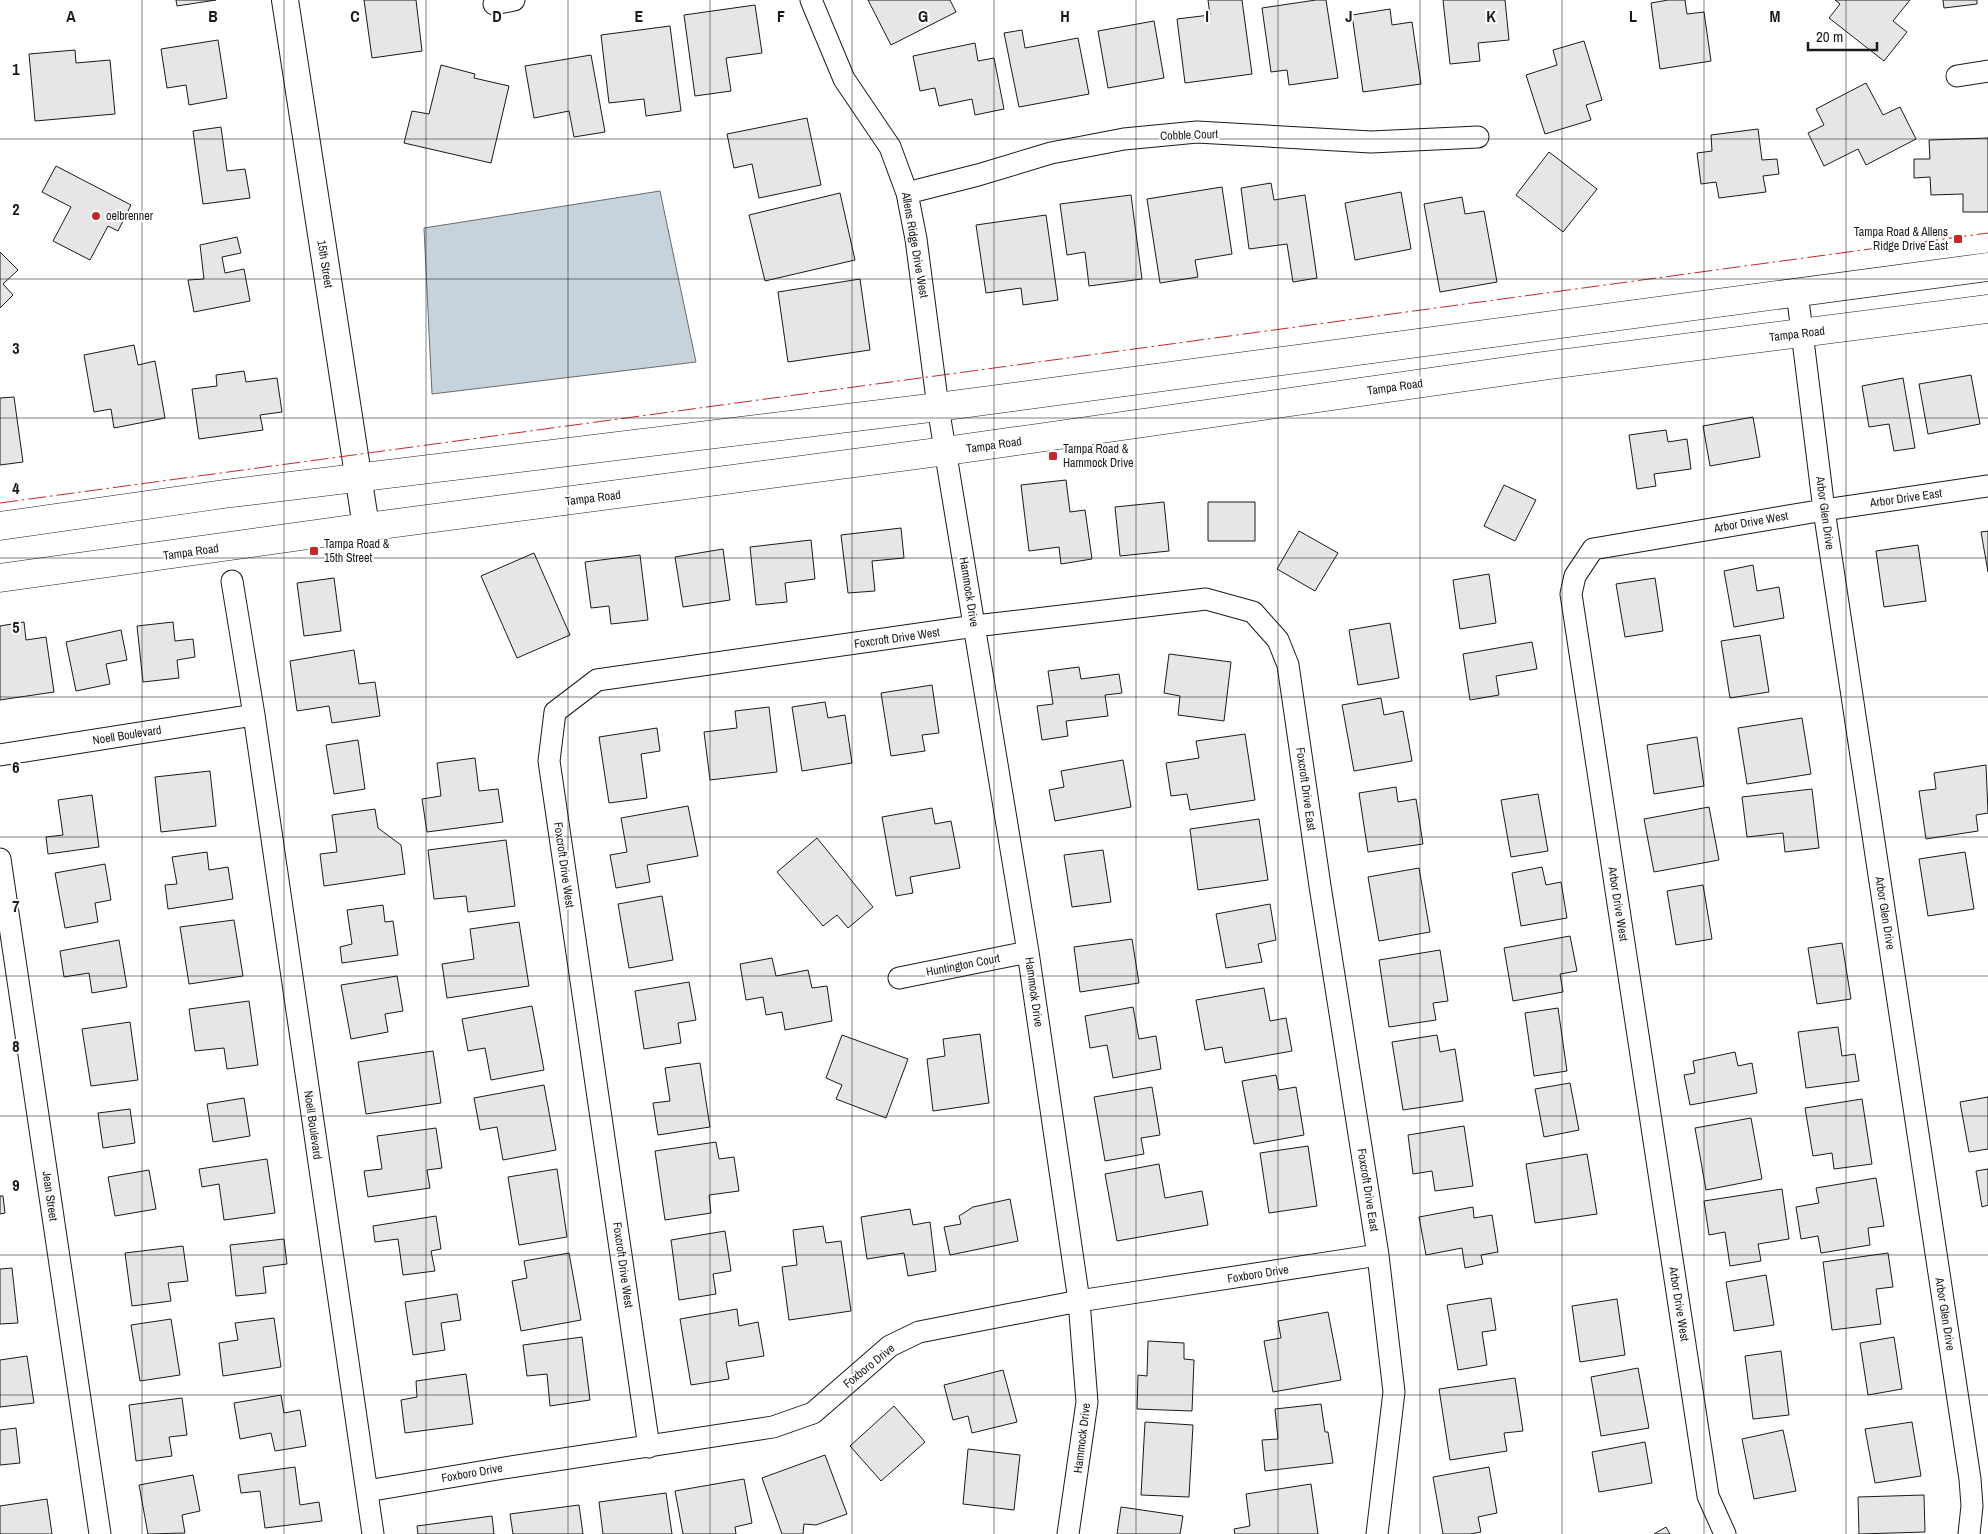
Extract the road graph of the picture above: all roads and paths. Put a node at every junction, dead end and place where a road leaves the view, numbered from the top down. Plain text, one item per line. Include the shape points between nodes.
1 (285, 0) edge
2 (811, 0) edge
3 (1988, 71) edge
4 (1957, 76) dead end
5 (1478, 136) dead end
6 (907, 193) junction
7 (1988, 267) edge
8 (1797, 292) junction
9 (1988, 309) edge
10 (1802, 333) junction
11 (938, 407) junction
12 (946, 451) junction
13 (358, 477) junction
14 (1988, 486) edge
15 (1824, 510) junction
16 (0, 526) edge
17 (366, 527) junction
18 (0, 578) edge
19 (232, 581) dead end
20 (975, 626) junction
21 (254, 715) junction
22 (0, 755) edge
23 (0, 859) edge
24 (1028, 952) junction
25 (899, 978) dead end
26 (1378, 1255) junction
27 (1079, 1301) junction
28 (649, 1447) junction
29 (367, 1491) junction
30 (100, 1534) edge
31 (373, 1534) edge
32 (1068, 1534) edge
33 (1377, 1534) edge
34 (1725, 1534) edge
35 (1969, 1534) edge

1 - 13 street, 15th Street
2 - 6 street, Allens Ridge Drive West via 844,79 890,147
3 - 4 street
5 - 6 street, Cobble Court via 1371,142 1198,132 1124,139 1051,153
6 - 11 street, Allens Ridge Drive West
7 - 8 main road
8 - 10 street, Arbor Glen Drive
8 - 11 main road
9 - 10 main road, Tampa Road
10 - 12 main road, Tampa Road via 1550,365
10 - 15 street, Arbor Glen Drive
11 - 12 street, Allens Ridge Drive West
11 - 13 main road
12 - 17 main road, Tampa Road
12 - 20 street, Hammock Drive
13 - 16 main road
13 - 17 street, 15th Street
14 - 15 street, Arbor Drive East
15 - 34 street, Arbor Drive West via 1593,549 1574,576 1571,594 1708,1496
15 - 35 street, Arbor Glen Drive via 1970,1479
17 - 18 main road, Tampa Road
19 - 21 street, Noell Boulevard
20 - 24 street, Hammock Drive
20 - 26 street, Foxcroft Drive East via 1206,599 1252,612 1278,640 1288,665
20 - 28 street, Foxcroft Drive West via 597,680 555,712 549,761
21 - 22 street, Noell Boulevard
21 - 29 street, Noell Boulevard
23 - 30 street, Jean Street
24 - 25 street, Huntington Court
24 - 27 street, Hammock Drive
26 - 27 street, Foxboro Drive
26 - 33 street, Foxcroft Drive East via 1394,1392
27 - 28 street, Foxboro Drive via 918,1332 890,1346 813,1412 773,1427
27 - 32 street, Hammock Drive via 1087,1402
28 - 29 street, Foxboro Drive
29 - 31 street, Noell Boulevard

